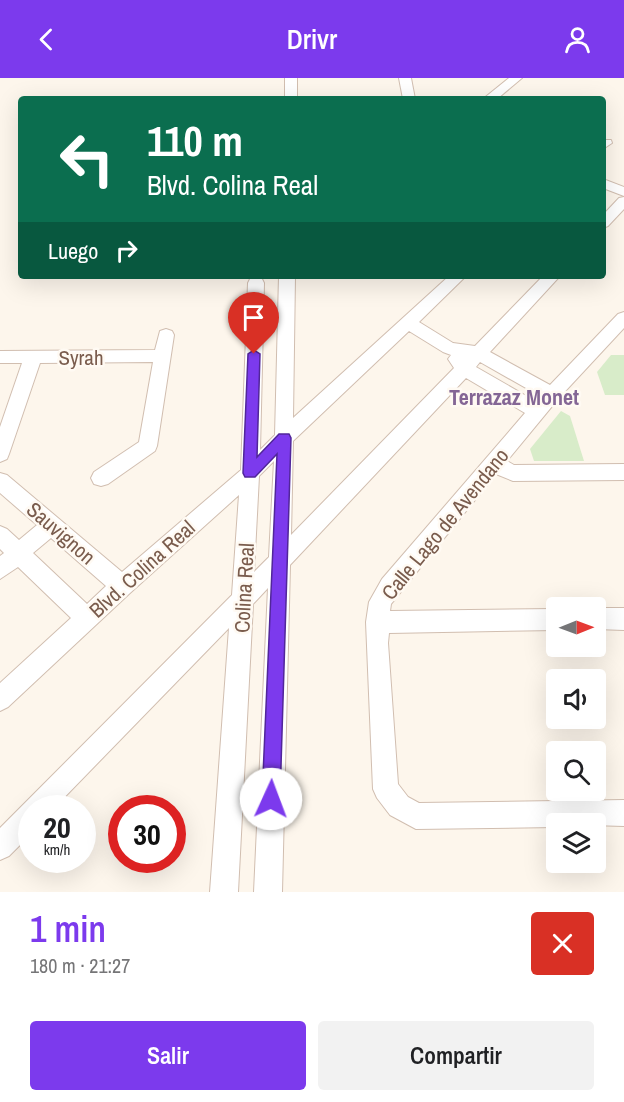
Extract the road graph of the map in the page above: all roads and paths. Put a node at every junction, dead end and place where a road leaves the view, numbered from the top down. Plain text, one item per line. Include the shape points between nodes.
1 (291, 78) edge
2 (405, 78) edge
3 (516, 78) edge
4 (291, 96) edge
5 (408, 96) edge
6 (493, 96) edge
7 (606, 184) edge
8 (624, 192) edge
9 (624, 201) edge
10 (606, 220) edge
11 (287, 279) edge
12 (455, 279) edge
13 (549, 279) edge
14 (256, 283) dead end
15 (624, 320) edge
16 (407, 322) junction
17 (166, 335) dead end
18 (449, 348) junction
19 (478, 353) junction
20 (162, 356) junction
21 (0, 357) edge
22 (33, 357) junction
23 (463, 368) junction
24 (552, 394) junction
25 (537, 411) junction
26 (284, 438) junction
27 (0, 454) edge
28 (493, 464) junction
29 (624, 472) edge
30 (250, 473) junction
31 (101, 478) dead end
32 (0, 481) edge
33 (52, 525) junction
34 (0, 535) edge
35 (19, 555) junction
36 (279, 562) junction
37 (0, 569) edge
38 (122, 586) junction
39 (243, 596) junction
40 (87, 619) junction
41 (606, 619) edge
42 (624, 619) edge
43 (546, 620) edge
44 (377, 622) junction
45 (0, 699) edge
46 (50, 795) edge
47 (624, 813) edge
48 (18, 828) edge
49 (0, 847) edge
50 (224, 892) edge
51 (268, 892) edge

1 - 4 street
2 - 5 street
3 - 6 street
7 - 8 street
9 - 10 street
11 - 26 street, Colina Real
12 - 16 street, Blvd. Colina Real
13 - 19 street
14 - 30 street, Colina Real
15 - 24 street, Calle Lago de Avendano
16 - 18 street
16 - 26 street, Blvd. Colina Real
17 - 20 street
18 - 19 street
18 - 23 street
19 - 23 street
19 - 24 street
20 - 22 street, Syrah
20 - 31 street via 148,446
21 - 22 street, Syrah
22 - 27 street
23 - 25 street
23 - 36 street
24 - 25 street, Calle Lago de Avendano
25 - 28 street, Calle Lago de Avendano
26 - 30 street, Blvd. Colina Real
26 - 36 street, Colina Real
28 - 29 street via 513,473
28 - 44 street, Calle Lago de Avendano via 390,586 380,602
30 - 38 street, Blvd. Colina Real
30 - 39 street, Colina Real
32 - 33 street, Sauvignon
33 - 35 street
33 - 38 street, Sauvignon
34 - 35 street, Sauvignon
35 - 37 street
35 - 40 street, Sauvignon
36 - 39 street
36 - 51 street, Colina Real
38 - 40 street, Blvd. Colina Real
39 - 46 street
39 - 50 street, Colina Real
40 - 45 street, Blvd. Colina Real
41 - 42 street
43 - 44 street
44 - 47 street, Calle Lago de Avendano via 386,789 399,806 416,816
48 - 49 street

